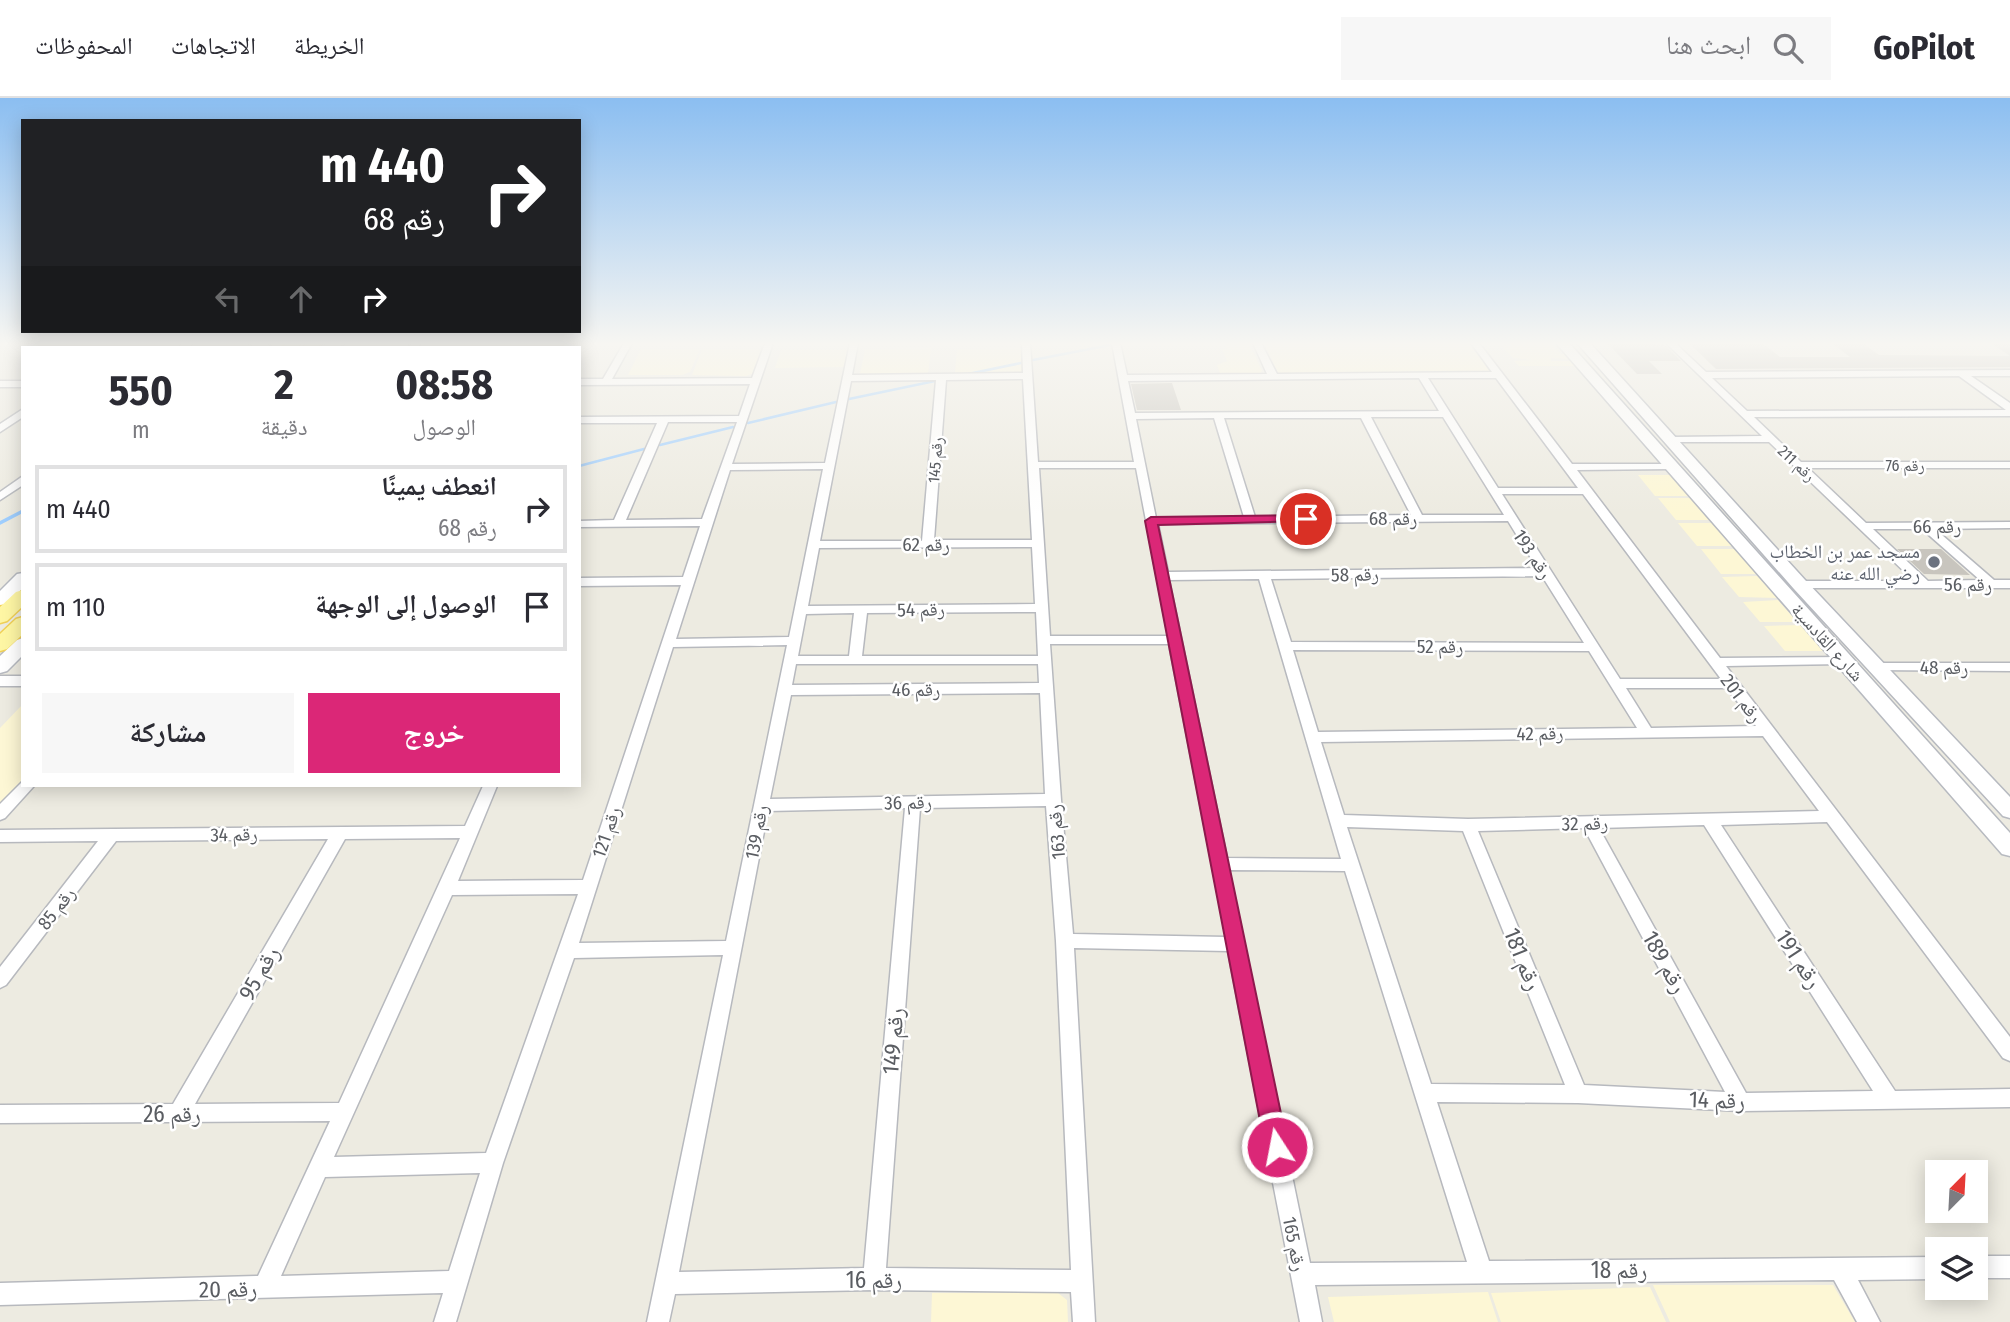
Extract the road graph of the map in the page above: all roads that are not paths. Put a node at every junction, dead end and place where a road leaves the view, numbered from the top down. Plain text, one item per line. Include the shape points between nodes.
1 (748, 400) edge
2 (842, 400) edge
3 (939, 400) edge
4 (1029, 400) edge
5 (1127, 400) edge
6 (1437, 400) edge
7 (1517, 400) edge
8 (1619, 400) edge
9 (1630, 400) edge
10 (1731, 400) edge
11 (2010, 410) edge
12 (21, 413) edge
13 (1445, 414) junction
14 (1746, 414) junction
15 (1365, 415) junction
16 (1130, 416) junction
17 (1218, 416) junction
18 (664, 419) junction
19 (742, 419) junction
20 (5, 422) edge
21 (581, 423) edge
22 (0, 429) edge
23 (1772, 439) junction
24 (1670, 440) junction
25 (1140, 464) junction
26 (1033, 465) junction
27 (1800, 465) junction
28 (2010, 465) edge
29 (829, 466) junction
30 (1672, 466) junction
31 (726, 467) junction
32 (1568, 467) junction
33 (21, 481) edge
34 (1494, 491) junction
35 (1587, 491) junction
36 (0, 497) edge
37 (1418, 518) junction
38 (1510, 518) junction
39 (1250, 519) junction
40 (1151, 521) junction
41 (707, 522) junction
42 (581, 524) edge
43 (618, 524) junction
44 (2010, 525) edge
45 (1863, 526) junction
46 (1925, 526) junction
47 (1038, 543) junction
48 (928, 544) junction
49 (814, 545) junction
50 (1546, 572) junction
51 (1264, 575) junction
52 (1164, 576) junction
53 (21, 580) edge
54 (688, 581) junction
55 (581, 584) edge
56 (1924, 584) junction
57 (1991, 584) junction
58 (2010, 584) edge
59 (1800, 585) junction
60 (21, 598) edge
61 (0, 600) edge
62 (1042, 608) junction
63 (801, 610) junction
64 (861, 610) junction
65 (0, 617) edge
66 (21, 625) edge
67 (1044, 640) junction
68 (1176, 640) junction
69 (794, 641) junction
70 (670, 643) junction
71 (0, 645) edge
72 (21, 646) edge
73 (1286, 646) junction
74 (1593, 647) junction
75 (791, 660) junction
76 (855, 660) junction
77 (1045, 660) junction
78 (1844, 660) junction
79 (1715, 662) junction
80 (0, 667) edge
81 (1877, 667) junction
82 (2010, 667) edge
83 (0, 681) edge
84 (21, 681) edge
85 (1731, 683) junction
86 (1616, 684) junction
87 (1047, 688) junction
88 (785, 690) junction
89 (1646, 731) junction
90 (1767, 731) junction
91 (1312, 737) junction
92 (25, 787) edge
93 (490, 787) edge
94 (1053, 800) junction
95 (913, 802) junction
96 (762, 805) junction
97 (2010, 810) edge
98 (0, 814) edge
99 (1833, 816) junction
100 (1708, 818) junction
101 (1338, 821) junction
102 (1589, 823) junction
103 (1468, 825) junction
104 (468, 832) junction
105 (340, 833) junction
106 (112, 835) junction
107 (0, 836) edge
108 (2010, 848) edge
109 (1221, 864) junction
110 (1351, 864) junction
111 (587, 887) junction
112 (447, 888) junction
113 (1065, 941) junction
114 (1237, 944) junction
115 (733, 948) junction
116 (568, 951) junction
117 (0, 980) edge
118 (2010, 1052) edge
119 (1425, 1093) junction
120 (1578, 1094) junction
121 (2010, 1098) edge
122 (1890, 1100) junction
123 (1741, 1102) junction
124 (344, 1112) junction
125 (0, 1114) edge
126 (178, 1114) junction
127 (493, 1163) junction
128 (318, 1167) junction
129 (1988, 1267) edge
130 (2010, 1267) edge
131 (1925, 1268) edge
132 (1840, 1269) junction
133 (1481, 1271) junction
134 (1301, 1274) junction
135 (873, 1279) junction
136 (1082, 1281) junction
137 (456, 1282) junction
138 (666, 1283) junction
139 (264, 1288) junction
140 (0, 1294) edge
141 (445, 1322) edge
142 (658, 1322) edge
143 (1084, 1322) edge
144 (1311, 1322) edge
145 (1868, 1322) edge

1 - 19 street, رقم 121
2 - 29 street, رقم 139
3 - 48 street, رقم 145
4 - 26 street, رقم 163
5 - 16 street, رقم 165
6 - 13 street, رقم 193
7 - 32 street, رقم 201
8 - 30 street, شارع القادسية
9 - 24 street, شارع القادسية
10 - 14 street, رقم 211
11 - 14 street
12 - 20 street
13 - 15 street
13 - 34 street, رقم 193
14 - 23 street, رقم 211
15 - 17 street
15 - 37 street
16 - 17 street
16 - 25 street, رقم 165
17 - 39 street
18 - 19 street
18 - 21 street
18 - 43 street
19 - 31 street, رقم 121
20 - 22 street
23 - 24 street
23 - 27 street, رقم 211
24 - 59 street, شارع القادسية
25 - 26 street
25 - 40 street, رقم 165
26 - 47 street, رقم 163
27 - 28 street, رقم 76
27 - 45 street, رقم 211
29 - 31 street
29 - 49 street, رقم 139
30 - 32 street
30 - 78 street, شارع القادسية
31 - 41 street, رقم 121
32 - 35 street, رقم 201
33 - 36 street
34 - 35 street
34 - 38 street, رقم 193
35 - 79 street, رقم 201
37 - 38 street, رقم 68
37 - 39 street, رقم 68
38 - 50 street, رقم 193
39 - 40 street, رقم 68
40 - 52 street, رقم 165
41 - 43 street
41 - 54 street, رقم 121
42 - 43 street
44 - 46 street, رقم 66
45 - 46 street, رقم 66
45 - 56 street, رقم 211
46 - 57 street
47 - 48 street, رقم 62
47 - 62 street, رقم 163
48 - 49 street, رقم 62
49 - 63 street, رقم 139
50 - 51 street, رقم 58
50 - 74 street, رقم 193
51 - 52 street, رقم 58
51 - 73 street
52 - 68 street, رقم 165
53 - 61 street
54 - 55 street
54 - 70 street, رقم 121
56 - 57 street, رقم 56
56 - 59 street, رقم 56
57 - 58 street, رقم 56
59 - 81 street, شارع القادسية
60 - 65 main road
62 - 64 street, رقم 54
62 - 67 street, رقم 163
63 - 64 street, رقم 54
63 - 69 street, رقم 139
64 - 76 street
66 - 71 main road
67 - 68 street
67 - 77 street, رقم 163
68 - 109 street, رقم 165
69 - 70 street
69 - 75 street, رقم 139
70 - 111 street, رقم 121
72 - 80 street
73 - 74 street, رقم 52
73 - 91 street
74 - 86 street, رقم 193
75 - 76 street
75 - 88 street, رقم 139
76 - 77 street
77 - 87 street, رقم 163
78 - 79 street
78 - 108 street, شارع القادسية
79 - 85 street, رقم 201
81 - 82 street, رقم 48
81 - 97 street, شارع القادسية
83 - 84 street
85 - 86 street
85 - 90 street, رقم 201
86 - 89 street, رقم 193
87 - 88 street, رقم 46
87 - 94 street, رقم 163
88 - 96 street, رقم 139
89 - 90 street, رقم 42
89 - 91 street, رقم 42
90 - 99 street, رقم 201
91 - 101 street
92 - 98 street
93 - 104 street
94 - 95 street, رقم 36
94 - 113 street, رقم 163
95 - 96 street, رقم 36
95 - 135 street, رقم 149
96 - 115 street, رقم 139
99 - 100 street, رقم 32
99 - 118 street, رقم 201
100 - 102 street, رقم 32
100 - 122 street, رقم 191
101 - 103 street, رقم 32
101 - 110 street
102 - 103 street, رقم 32
102 - 123 street, رقم 189
103 - 120 street, رقم 181
104 - 105 street, رقم 34
104 - 112 street
105 - 106 street, رقم 34
105 - 126 street, رقم 95
106 - 107 street, رقم 34
106 - 117 street, رقم 85
109 - 110 street
109 - 114 street, رقم 165
110 - 119 street
111 - 112 street
111 - 116 street, رقم 121
112 - 124 street
113 - 114 street
113 - 136 street, رقم 163
114 - 134 street, رقم 165
115 - 116 street
115 - 138 street, رقم 139
116 - 127 street, رقم 121
119 - 120 street, رقم 14
119 - 133 street
120 - 123 street, رقم 14
121 - 122 street, رقم 14
122 - 123 street, رقم 14
124 - 126 street, رقم 26
124 - 128 street
125 - 126 street, رقم 26
127 - 128 street
127 - 137 street, رقم 121
128 - 139 street
129 - 130 street
131 - 132 street, رقم 18
132 - 133 street, رقم 18
132 - 145 street
133 - 134 street, رقم 18
134 - 144 street, رقم 165
135 - 136 street, رقم 16
135 - 138 street, رقم 16
136 - 143 street, رقم 163
137 - 139 street, رقم 20
137 - 141 street, رقم 121
138 - 142 street, رقم 139
139 - 140 street, رقم 20

